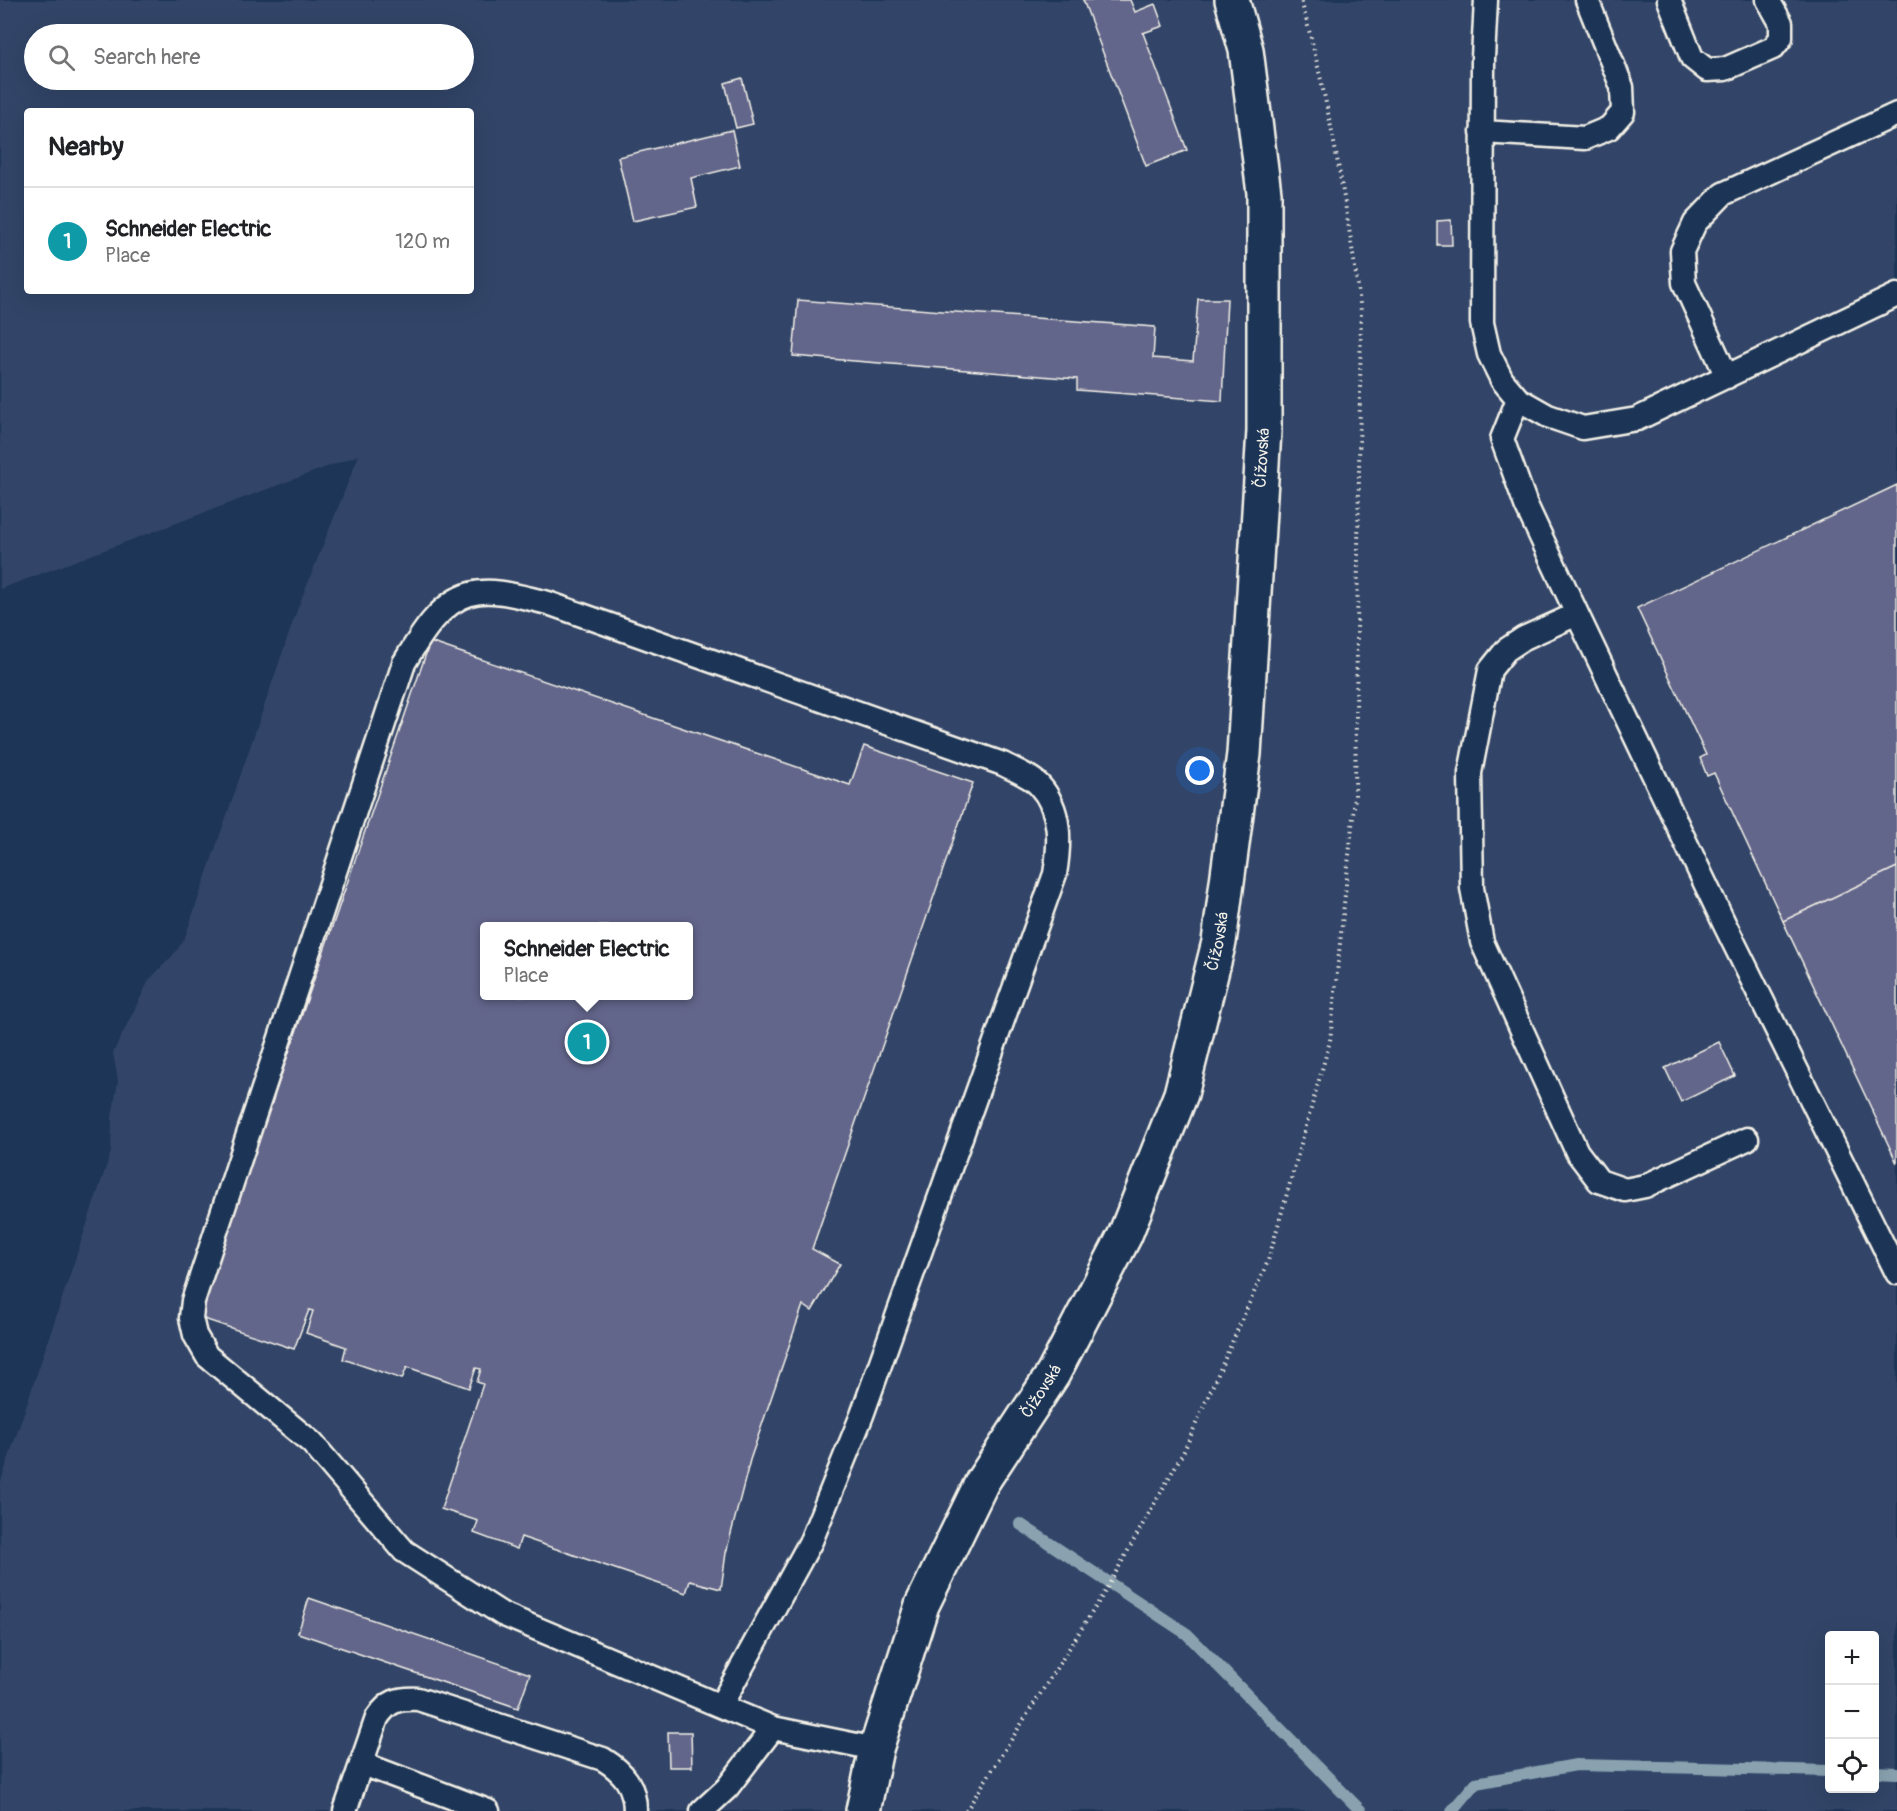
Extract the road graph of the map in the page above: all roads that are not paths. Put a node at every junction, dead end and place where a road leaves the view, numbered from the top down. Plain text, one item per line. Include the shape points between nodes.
1 (1232, 0) edge
2 (1486, 0) edge
3 (1587, 0) edge
4 (1668, 0) edge
5 (1768, 0) edge
6 (1897, 114) edge
7 (1482, 132) junction
8 (1897, 295) edge
9 (1727, 377) junction
10 (1518, 399) junction
11 (1577, 614) junction
12 (1747, 1138) dead end
13 (1897, 1273) edge
14 (721, 1705) junction
15 (773, 1728) junction
16 (876, 1749) junction
17 (363, 1764) junction
18 (345, 1811) edge
19 (488, 1811) edge
20 (635, 1811) edge
21 (702, 1811) edge
22 (864, 1811) edge

1 - 16 street, Čížovská via 1246,50 1264,193 1264,431 1244,754 1219,942 1180,1094 1125,1235 1053,1374 982,1482 922,1605
2 - 7 lane
3 - 7 lane via 1622,87 1623,112 1609,129 1585,138
4 - 5 lane via 1692,58 1707,70 1725,69 1773,48 1781,38 1781,23
6 - 9 lane via 1723,194 1695,224 1682,250 1684,283
7 - 10 lane via 1482,323 1489,354 1502,380
8 - 9 lane
9 - 10 lane via 1637,419 1583,428 1548,416
10 - 11 lane via 1502,440 1526,506
11 - 12 lane via 1515,644 1490,669 1470,773 1472,888 1482,942 1577,1152 1599,1181 1625,1190 1645,1186
11 - 13 lane
14 - 14 lane via 502,1614 404,1551 312,1443 207,1356 191,1318 193,1300 404,663 424,629 470,594 504,593 548,603 1003,764 1039,784 1055,811 1059,846 1055,874 862,1415 811,1541
14 - 15 lane
15 - 16 lane
15 - 21 lane via 727,1788
16 - 22 street, Čížovská
17 - 18 lane
17 - 19 lane
17 - 20 lane via 376,1718 384,1707 402,1698 418,1699 603,1759 629,1781

